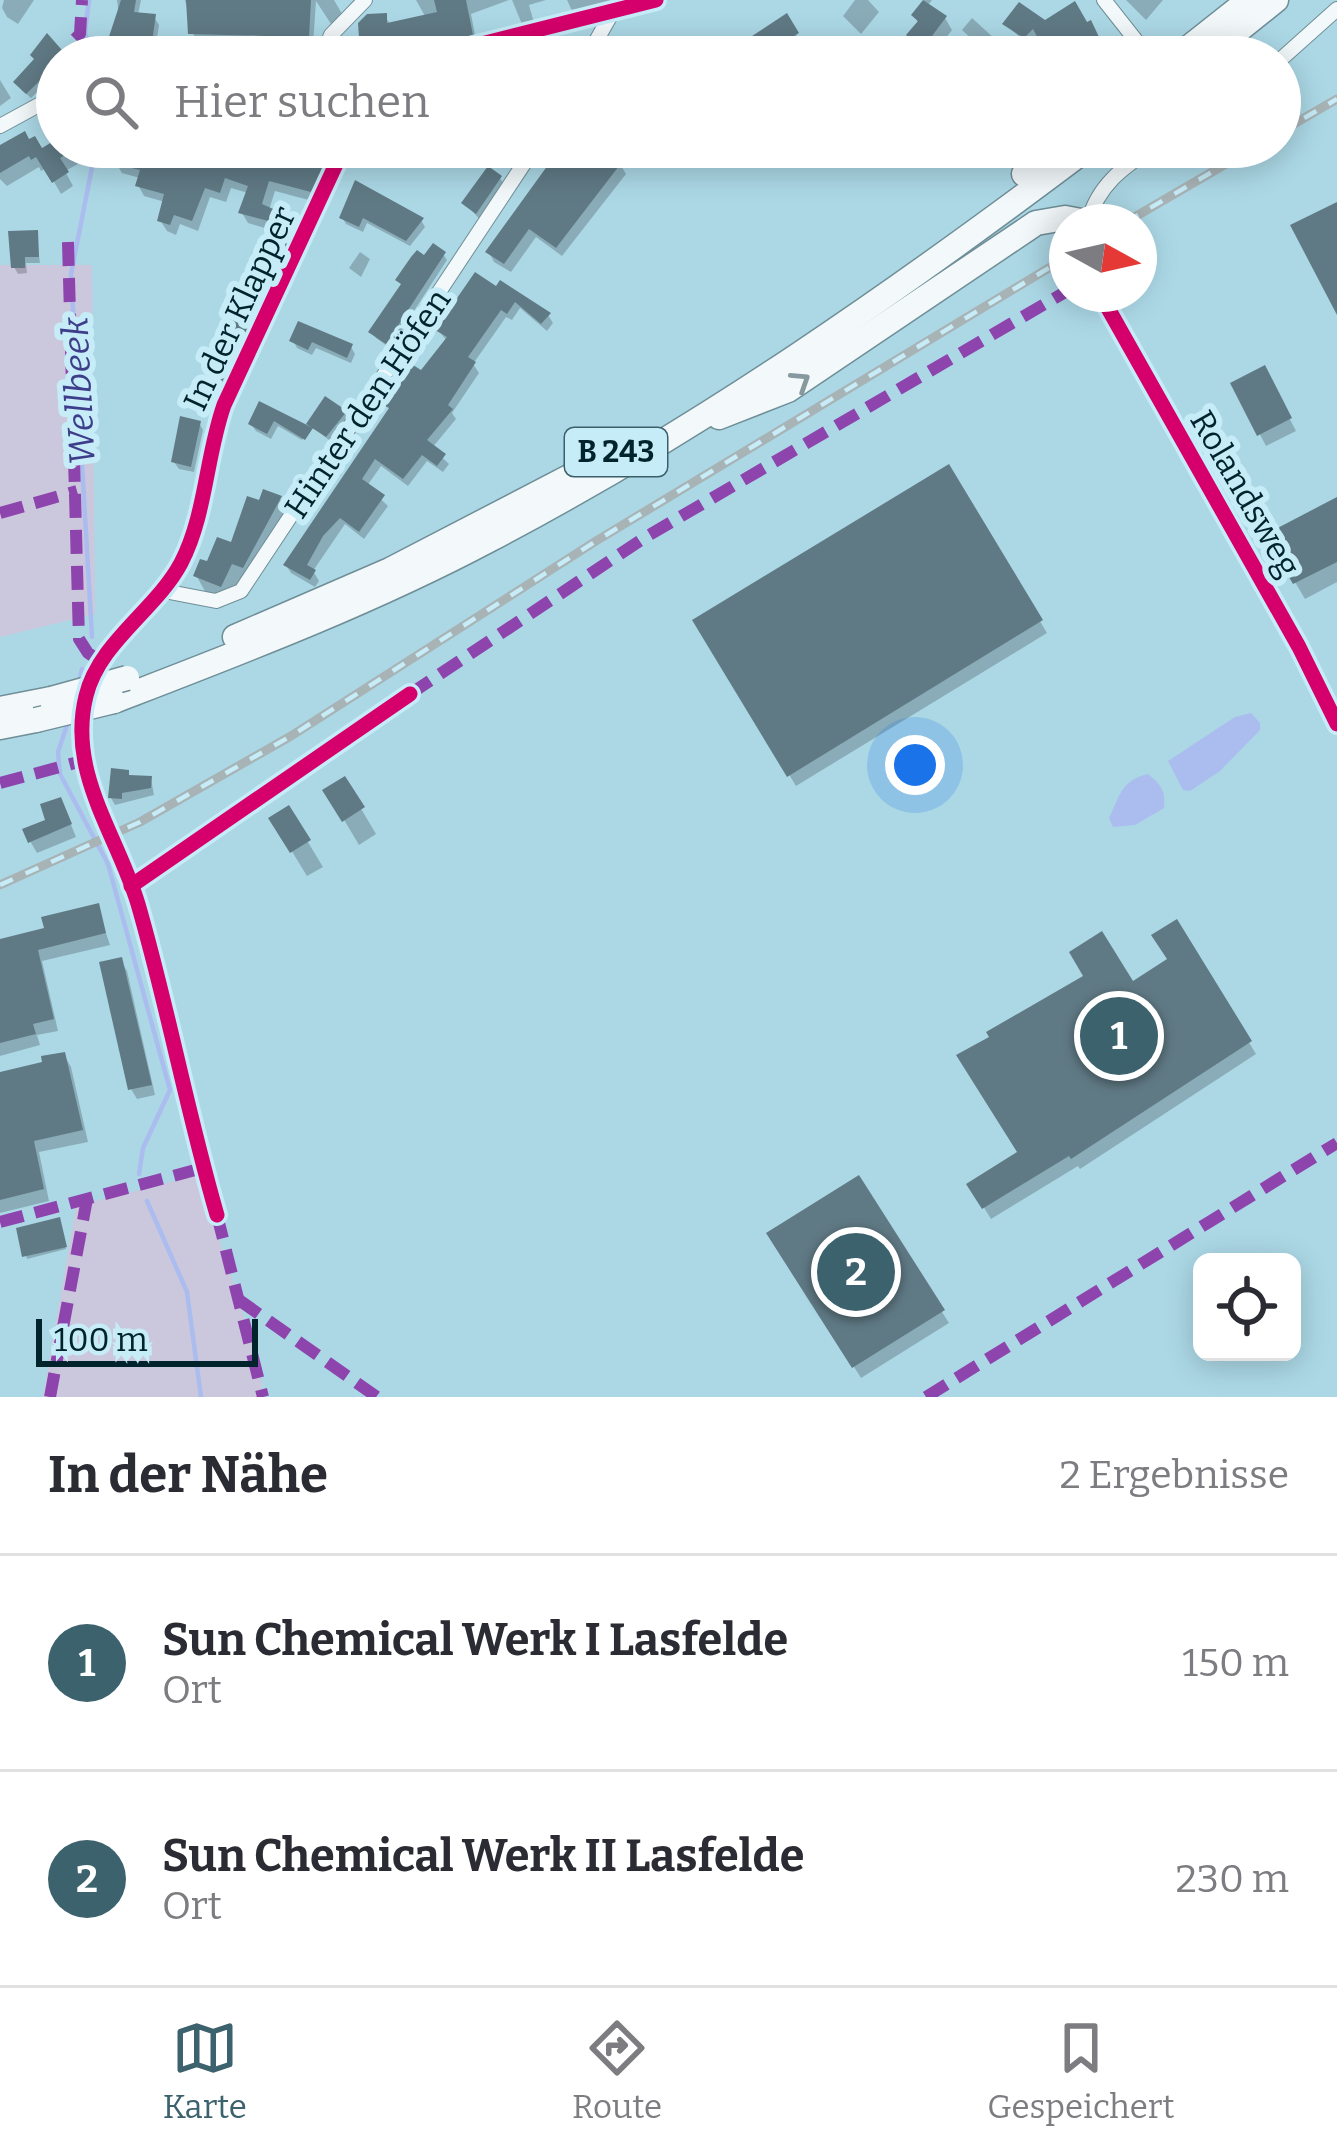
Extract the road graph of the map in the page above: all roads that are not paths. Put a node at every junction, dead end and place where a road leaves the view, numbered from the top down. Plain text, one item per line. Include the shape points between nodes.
1 (365, 0) edge
2 (656, 0) edge
3 (1103, 0) edge
4 (1249, 0) edge
5 (1276, 0) edge
6 (1337, 9) edge
7 (611, 13) junction
8 (330, 36) edge
9 (516, 36) edge
10 (598, 36) edge
11 (1131, 36) edge
12 (1210, 36) edge
13 (1219, 36) edge
14 (1301, 41) edge
15 (36, 106) edge
16 (0, 126) edge
17 (334, 168) edge
18 (521, 168) edge
19 (1032, 168) edge
20 (1061, 168) edge
21 (1122, 168) edge
22 (1093, 204) edge
23 (1049, 219) edge
24 (1110, 312) edge
25 (694, 424) junction
26 (164, 591) junction
27 (410, 694) dead end
28 (43, 710) junction
29 (2, 723) edge
30 (1337, 724) edge
31 (131, 886) junction
32 (217, 1215) dead end

1 - 8 street
2 - 7 street
3 - 11 street
4 - 12 highway
5 - 13 highway
6 - 14 street
7 - 9 street
7 - 10 street
15 - 16 street
17 - 26 street, In der Klapper via 224,405 193,537
18 - 26 street, Hinter den Höfen via 241,591 216,601
19 - 28 highway, B 243, bridge via 828,316 588,468 371,578
20 - 25 highway, B 243
21 - 22 street
25 -> 23 highway via 788,390
24 - 30 street, Rolandsweg
25 - 28 highway, B 243, bridge via 506,532 303,629 114,701
26 - 31 street, In der Klapper via 102,662 86,693 82,761
27 - 31 street
28 - 29 highway, B 243
31 - 32 street, In der Klapper

